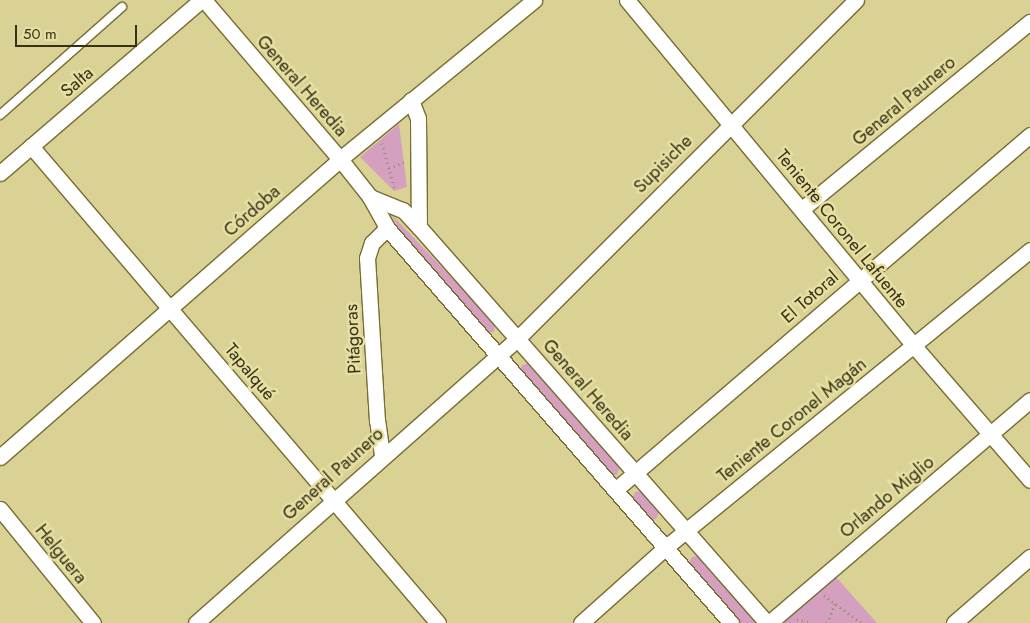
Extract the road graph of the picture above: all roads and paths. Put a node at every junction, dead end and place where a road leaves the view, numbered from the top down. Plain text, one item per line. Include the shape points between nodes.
1 (203, 0) edge
2 (534, 0) edge
3 (626, 0) edge
4 (856, 0) edge
5 (122, 7) dead end
6 (1030, 22) edge
7 (411, 100) junction
8 (0, 115) edge
9 (730, 123) junction
10 (378, 128) junction
11 (1030, 134) edge
12 (31, 146) junction
13 (340, 159) junction
14 (0, 173) edge
15 (370, 197) junction
16 (400, 209) junction
17 (802, 210) junction
18 (419, 226) junction
19 (387, 228) junction
20 (1030, 250) edge
21 (859, 280) junction
22 (171, 308) junction
23 (518, 338) junction
24 (914, 346) junction
25 (498, 357) junction
26 (1030, 400) edge
27 (991, 434) junction
28 (382, 455) junction
29 (0, 457) edge
30 (635, 472) junction
31 (1030, 480) edge
32 (615, 490) junction
33 (334, 499) junction
34 (0, 509) edge
35 (687, 530) junction
36 (666, 547) junction
37 (1030, 558) edge
38 (812, 585) junction
39 (835, 604) junction
40 (93, 623) edge
41 (196, 623) edge
42 (438, 623) edge
43 (581, 623) edge
44 (731, 623) edge
45 (768, 623) edge
46 (827, 623) edge
47 (862, 623) edge
48 (954, 623) edge

1 - 12 street, Salta
1 - 13 street, General Heredia
2 - 7 street, Córdoba
3 - 9 street, Teniente Coronel Lafuente
4 - 9 street, Supisiche
5 - 8 lane
6 - 17 street, General Paunero
7 - 10 street, Córdoba
7 - 18 street via 418,118
9 - 17 street, Teniente Coronel Lafuente
9 - 23 street, Supisiche
10 - 13 street, Córdoba
10 - 16 path
11 - 21 street, El Totoral
12 - 14 street, Salta
12 - 22 street, Tapalqué
13 - 15 street, General Heredia
13 - 22 street, Córdoba
15 - 16 street, General Heredia
15 - 19 street, General Heredia
16 - 18 street, General Heredia
17 - 21 street, Teniente Coronel Lafuente
18 - 23 street, General Heredia
19 - 25 street, General Heredia
19 - 28 street, Pitágoras via 372,243 367,258
20 - 24 street, Teniente Coronel Magán
21 - 24 street, Teniente Coronel Lafuente
21 - 30 street, El Totoral
22 - 29 street, Córdoba
22 - 33 street, Tapalqué
23 - 25 street, Supisiche
23 - 30 street, General Heredia
24 - 27 street, Teniente Coronel Lafuente
24 - 35 street, Teniente Coronel Magán
25 - 28 street, General Paunero
25 - 32 street, General Heredia
26 - 27 street, Orlando Miglio
27 - 31 street, Teniente Coronel Lafuente
27 - 38 street, Orlando Miglio
28 - 33 street, General Paunero
30 - 32 street, El Totoral
30 - 35 street, General Heredia
32 - 36 street, General Heredia
33 - 41 street, General Paunero
33 - 42 street, Tapalqué
34 - 40 street, Helguera
35 - 36 street, Teniente Coronel Magán
35 - 45 street, General Heredia
36 - 43 street, Teniente Coronel Magán
36 - 44 street, General Heredia
37 - 48 street
38 - 39 path
38 - 45 street, Orlando Miglio
39 - 46 path
39 - 47 path

